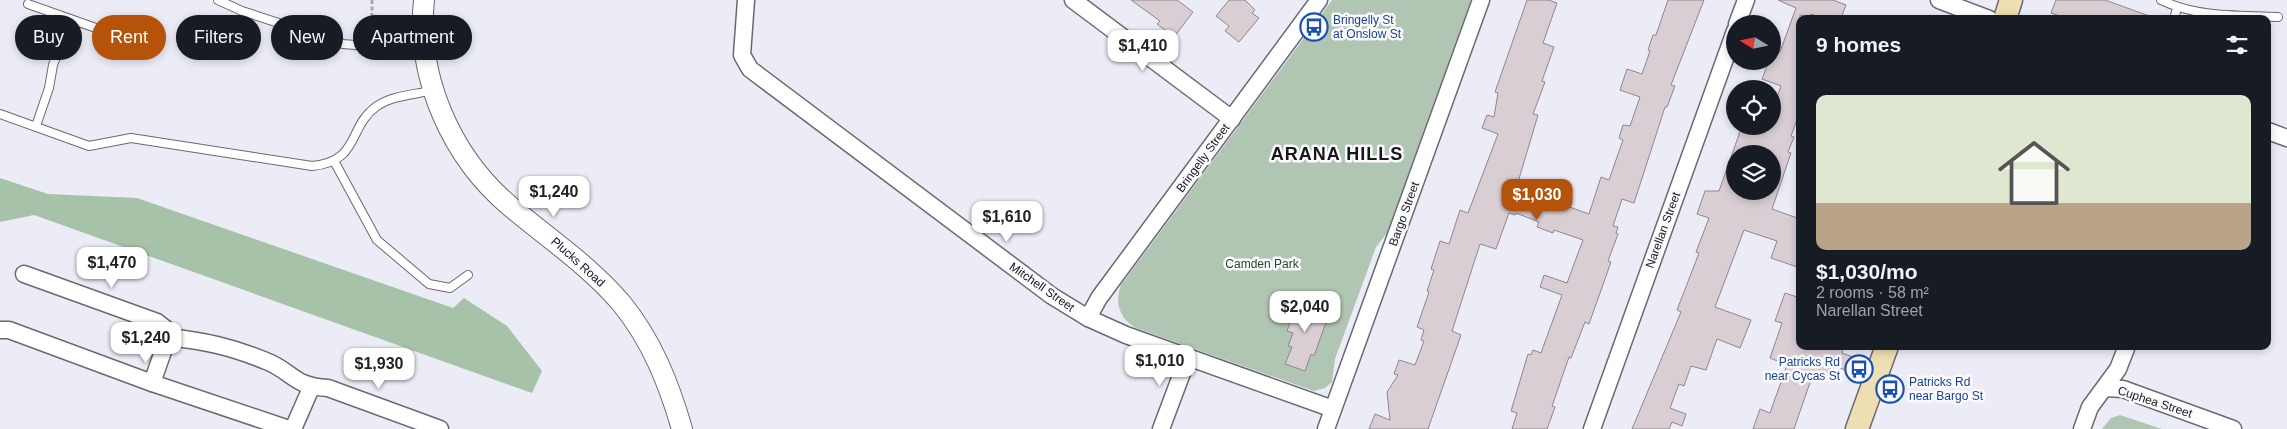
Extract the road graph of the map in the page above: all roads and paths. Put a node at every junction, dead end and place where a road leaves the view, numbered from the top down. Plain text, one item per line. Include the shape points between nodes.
1 (218, 0) edge
2 (372, 0) edge
3 (424, 0) edge
4 (746, 0) edge
5 (1072, 0) edge
6 (1319, 0) edge
7 (1481, 0) edge
8 (1746, 0) edge
9 (1939, 0) edge
10 (2011, 0) edge
11 (2161, 0) edge
12 (28, 4) dead end
13 (2177, 8) junction
14 (59, 15) edge
15 (372, 15) edge
16 (422, 15) edge
17 (1741, 15) edge
18 (1979, 15) edge
19 (2006, 15) edge
20 (2175, 15) edge
21 (2229, 15) edge
22 (2271, 17) edge
23 (2278, 17) dead end
24 (353, 45) edge
25 (1726, 56) edge
26 (54, 60) edge
27 (427, 60) edge
28 (433, 90) junction
29 (0, 114) edge
30 (1232, 119) junction
31 (36, 126) junction
32 (2271, 132) edge
33 (2287, 138) edge
34 (334, 162) junction
35 (24, 274) dead end
36 (468, 275) dead end
37 (1088, 318) junction
38 (0, 330) edge
39 (168, 337) junction
40 (1886, 350) edge
41 (2125, 350) edge
42 (1188, 357) junction
43 (152, 383) junction
44 (311, 388) junction
45 (2105, 388) junction
46 (1333, 408) junction
47 (289, 429) edge
48 (293, 429) edge
49 (440, 429) edge
50 (682, 429) edge
51 (1161, 429) edge
52 (1326, 429) edge
53 (1592, 429) edge
54 (1857, 429) edge
55 (2082, 429) edge
56 (2233, 429) edge

1 - 24 lane via 242,11
2 - 15 path
3 - 16 street, Plucks Road
4 - 37 street, Mitchell Street via 741,47 744,62 750,69 1044,290
5 - 30 street
6 - 30 street, Bringelly Street
7 - 46 street, Bargo Street
8 - 17 street
9 - 18 street
10 - 19 main road
11 - 13 lane
12 - 14 lane
13 - 20 lane
13 - 21 lane
22 - 23 lane
25 - 53 street, Narellan Street
26 - 31 lane via 49,88
27 - 28 street, Plucks Road
28 - 34 lane via 378,105 364,120 352,144
28 - 50 street, Plucks Road via 453,136 477,174 510,206 591,272 622,305 652,348 671,389
29 - 31 lane
30 - 37 street, Bringelly Street via 1099,298
31 - 34 lane via 90,146 132,138 312,166
32 - 33 street
34 - 36 lane via 377,240 429,284 446,289
35 - 39 street via 157,322 166,328
37 - 42 street, Mitchell Street
38 - 43 street via 9,330
39 - 43 street
39 - 44 street via 212,342 268,361
40 - 54 main road
41 - 45 street
42 - 46 street, Mitchell Street
42 - 51 street
43 - 47 street
44 - 48 street
44 - 49 street via 328,388
45 - 55 street via 2090,407
45 - 56 street, Cuphea Street via 2122,389
46 - 52 street, Bargo Street

